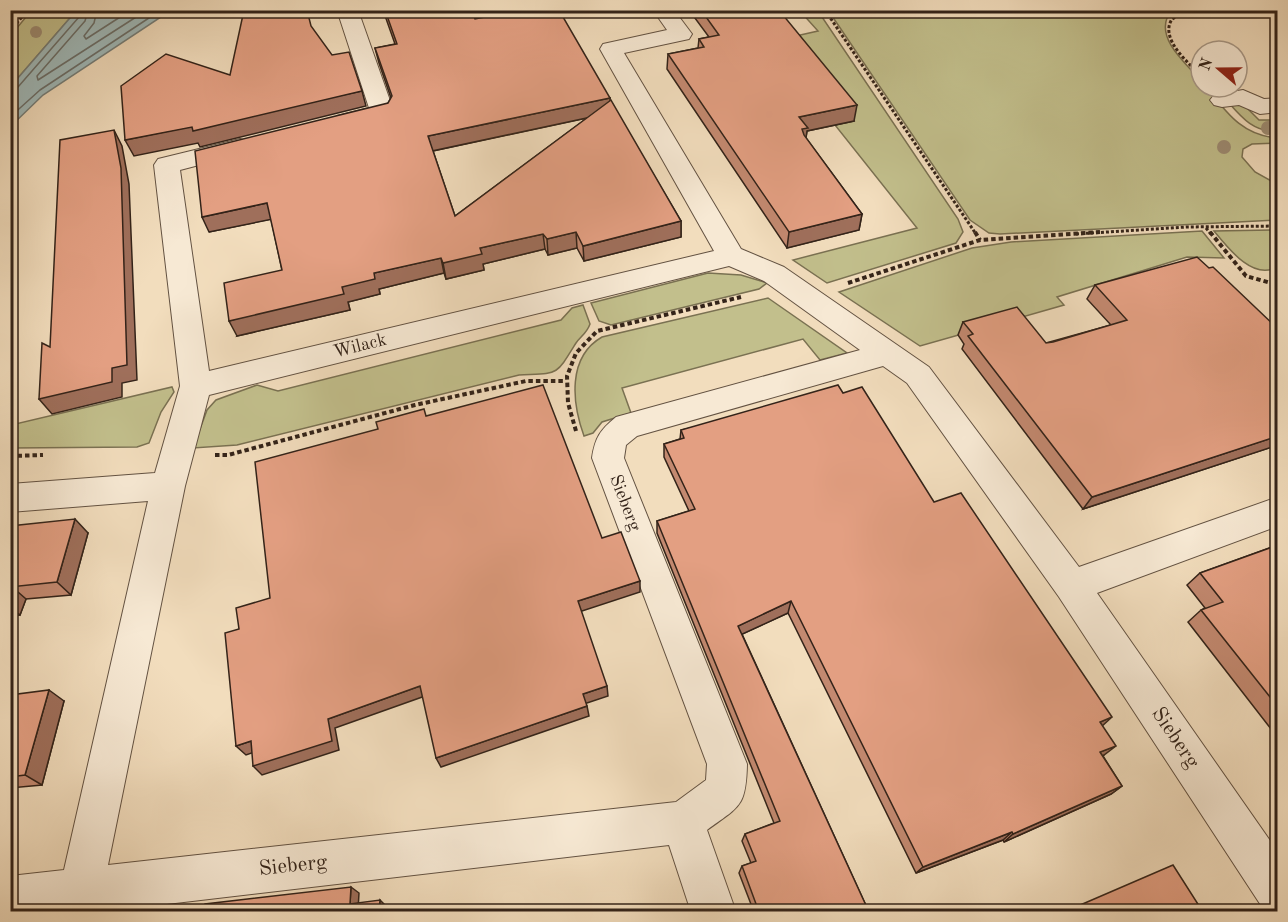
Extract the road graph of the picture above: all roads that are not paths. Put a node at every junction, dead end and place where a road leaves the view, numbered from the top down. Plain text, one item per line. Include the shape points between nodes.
1 (347, 10) edge
2 (663, 10) edge
3 (1221, 100) dead end
4 (1278, 105) edge
5 (326, 126) edge
6 (269, 140) edge
7 (731, 256) junction
8 (889, 353) junction
9 (196, 386) junction
10 (172, 470) junction
11 (10, 498) edge
12 (1278, 511) edge
13 (1072, 586) junction
14 (683, 822) junction
15 (1278, 891) edge
16 (10, 898) edge
17 (79, 901) edge
18 (714, 912) edge

1 - 5 street via 382,112
2 - 7 street via 681,34 611,49
3 - 4 street via 1243,97 1260,107
6 - 9 street via 167,165
7 - 8 street, Sieberg via 774,274
7 - 9 street, Wilack
8 - 13 street, Sieberg via 918,375
8 - 14 street, Sieberg via 627,426 611,439 608,458 727,764 726,791
9 - 10 street
10 - 11 street
10 - 17 street
12 - 13 street
13 - 15 street, Sieberg
14 - 17 street, Sieberg
14 - 18 street
16 - 17 street, Sieberg

